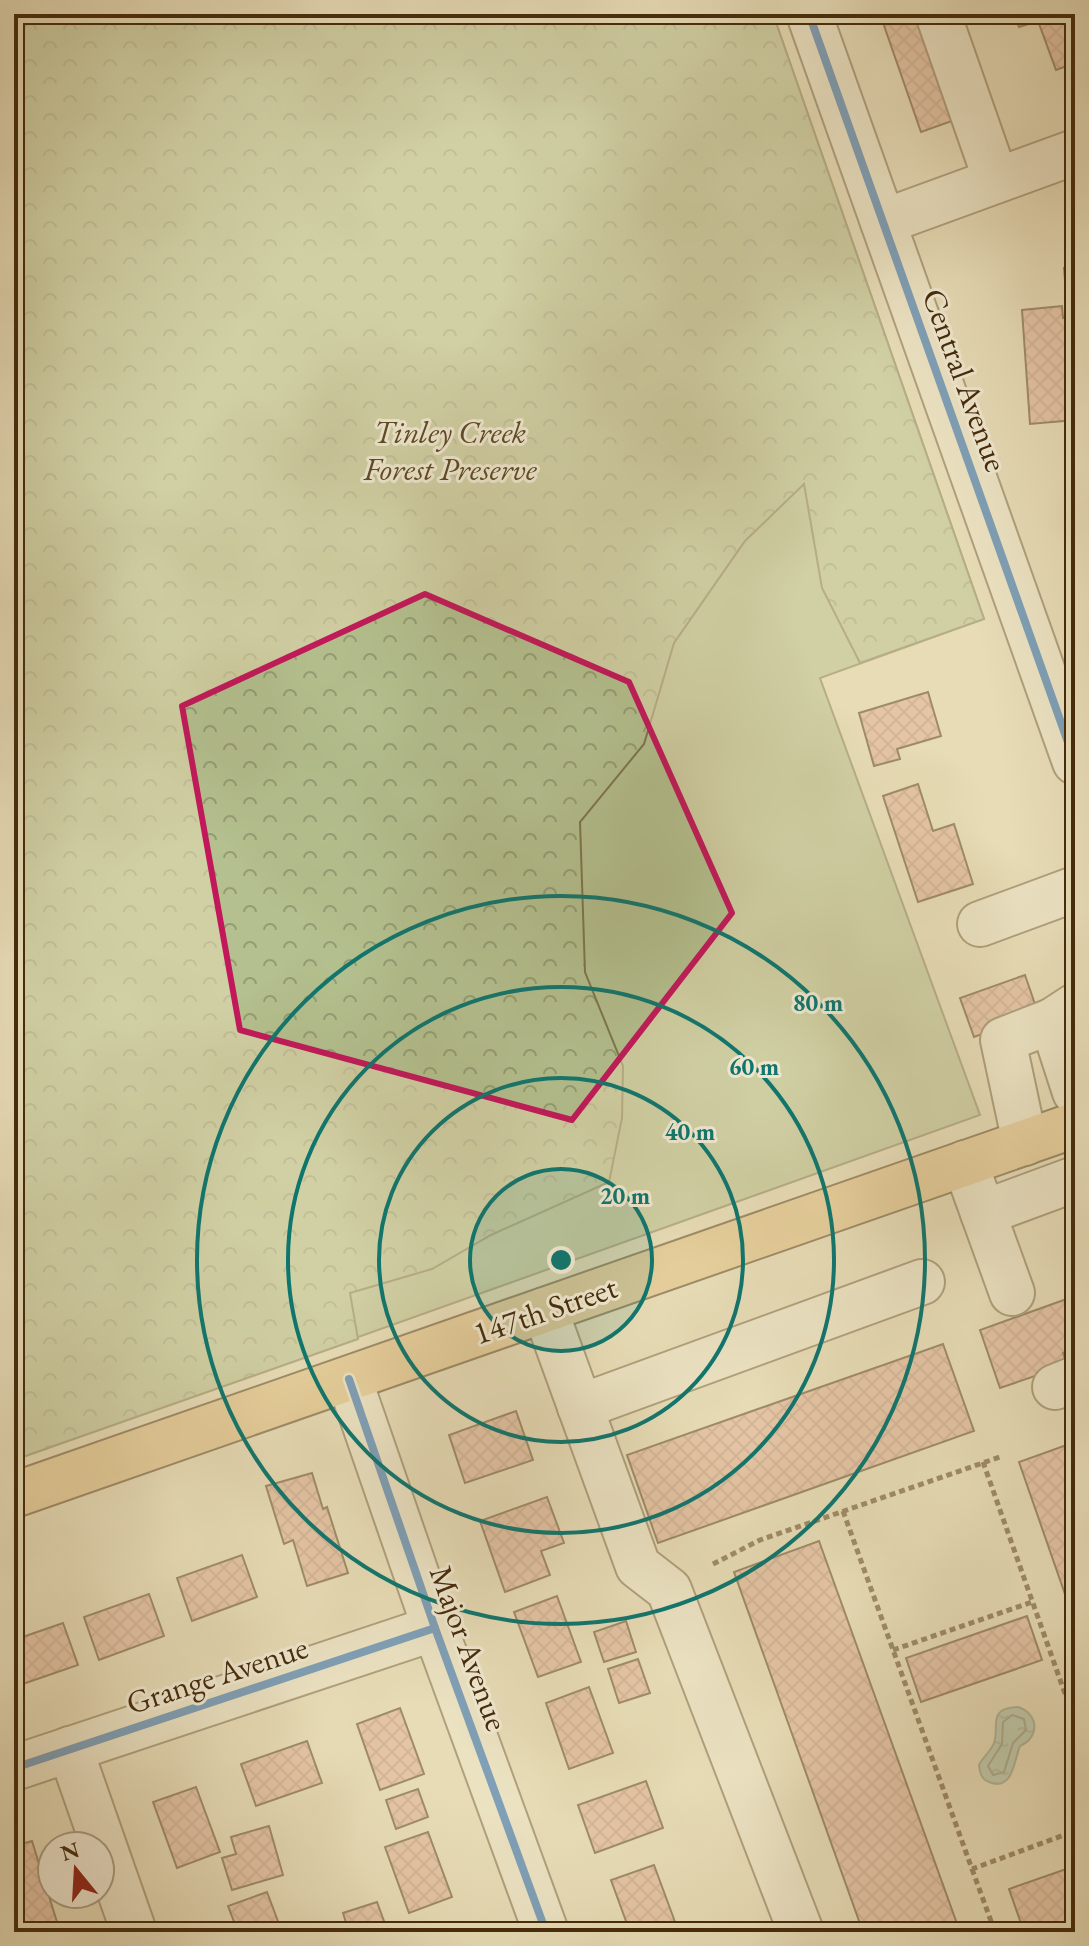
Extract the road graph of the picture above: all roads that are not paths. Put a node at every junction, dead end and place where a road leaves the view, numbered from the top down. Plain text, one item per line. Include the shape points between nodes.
1 (809, 14) edge
2 (944, 19) edge
3 (1075, 152) edge
4 (996, 180) junction
5 (883, 222) junction
6 (1064, 695) edge
7 (1075, 762) edge
8 (1075, 889) edge
9 (980, 924) dead end
10 (1063, 1013) edge
11 (1062, 1131) edge
12 (965, 1163) junction
13 (1075, 1179) edge
14 (983, 1213) junction
15 (922, 1282) dead end
16 (1012, 1293) dead end
17 (545, 1310) junction
18 (349, 1379) junction
19 (580, 1407) junction
20 (14, 1495) edge
21 (435, 1628) junction
22 (70, 1749) junction
23 (14, 1768) edge
24 (134, 1932) edge
25 (546, 1932) edge
26 (801, 1932) edge

1 - 5 street, Central Avenue
2 - 4 street
3 - 4 street
4 - 5 street
5 - 6 street, Central Avenue
6 - 7 street, Central Avenue
8 - 9 street
10 - 11 street
10 - 11 street via 1003,1040
11 - 12 main road, 147th Street
12 - 14 street
12 - 17 main road, 147th Street
13 - 14 street
14 - 16 street
15 - 19 street
17 - 18 main road, 147th Street
17 - 19 street
18 - 20 main road, 147th Street
18 - 21 street, Major Avenue
19 - 26 street via 638,1566 669,1590
21 - 22 street, Grange Avenue
21 - 25 street, Major Avenue
22 - 23 street, Grange Avenue
22 - 24 street

